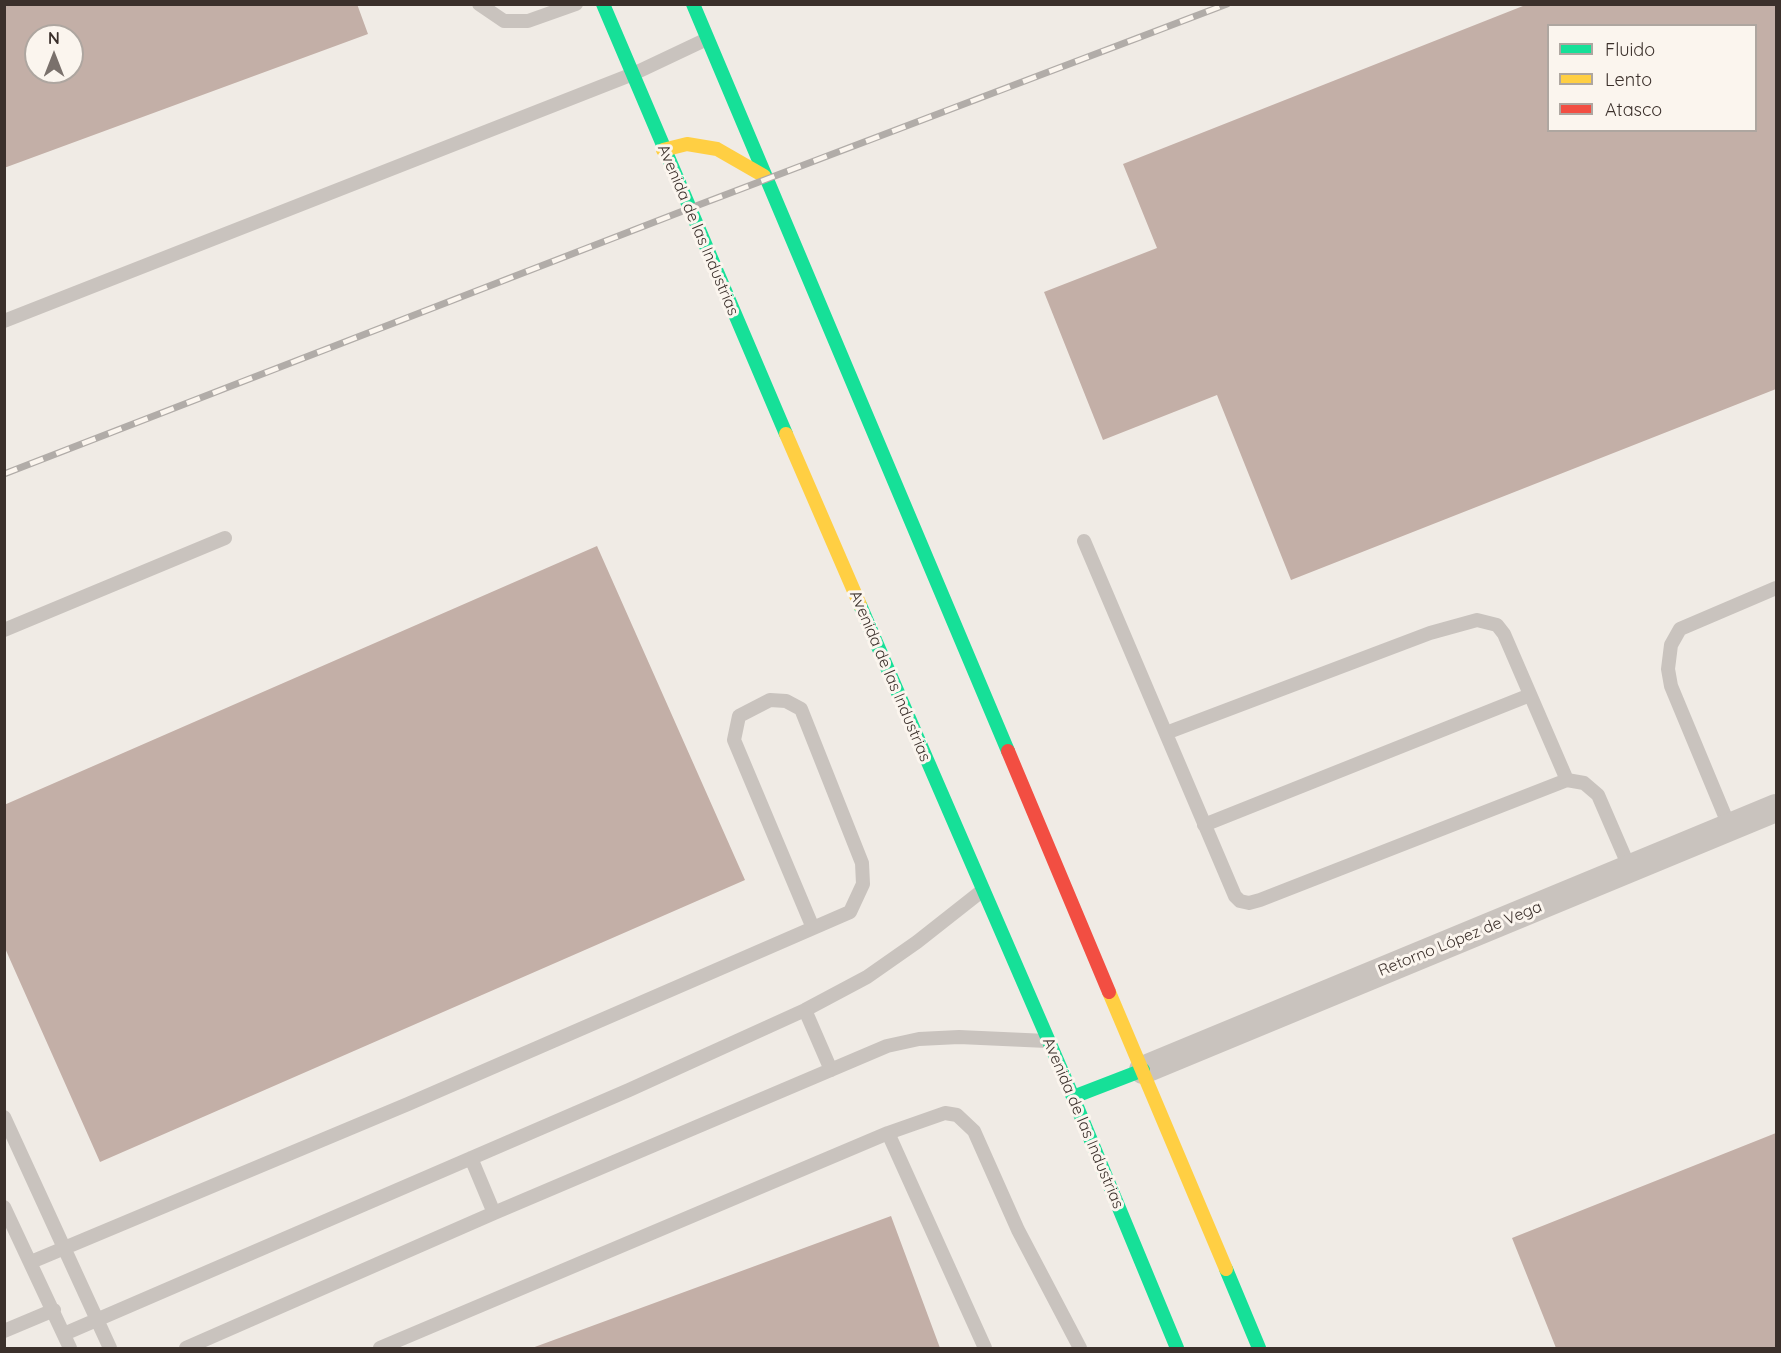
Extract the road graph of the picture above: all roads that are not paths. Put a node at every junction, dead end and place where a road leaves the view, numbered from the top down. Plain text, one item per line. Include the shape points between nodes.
1 (479, 4) edge
2 (576, 4) edge
3 (603, 4) edge
4 (693, 4) edge
5 (707, 39) junction
6 (633, 74) junction
7 (663, 150) junction
8 (764, 176) junction
9 (4, 321) edge
10 (225, 538) dead end
11 (1084, 541) dead end
12 (1776, 588) edge
13 (4, 630) edge
14 (1530, 695) junction
15 (1166, 733) junction
16 (1567, 780) junction
17 (1776, 808) edge
18 (1204, 825) junction
19 (1730, 828) junction
20 (1630, 869) junction
21 (983, 890) junction
22 (813, 928) junction
23 (805, 1010) junction
24 (1049, 1041) junction
25 (831, 1070) junction
26 (1143, 1070) junction
27 (1073, 1097) junction
28 (4, 1117) edge
29 (888, 1133) junction
30 (471, 1158) junction
31 (4, 1207) edge
32 (494, 1213) junction
33 (65, 1246) junction
34 (30, 1262) junction
35 (54, 1310) junction
36 (97, 1320) junction
37 (4, 1331) edge
38 (64, 1334) junction
39 (70, 1348) edge
40 (110, 1348) edge
41 (186, 1348) edge
42 (380, 1348) edge
43 (985, 1348) edge
44 (1080, 1348) edge
45 (1177, 1348) edge
46 (1259, 1348) edge

1 - 2 lane via 504,21 528,21
3 - 6 main road, Avenida de las Industrias
4 - 5 main road
5 - 6 lane
5 - 8 main road
6 - 7 main road, Avenida de las Industrias
6 - 9 lane
7 - 8 main road via 687,144 717,149
7 - 21 main road, Avenida de las Industrias
8 - 26 main road
10 - 13 lane
11 - 15 lane
12 - 19 lane via 1680,629 1671,645 1671,686
14 - 15 lane via 1504,634 1497,625 1477,620 1430,633
14 - 16 lane
14 - 18 lane
15 - 18 lane
16 - 18 lane via 1249,903 1235,896
16 - 20 lane via 1584,783 1598,795
17 - 19 street, Retorno López de Vega
19 - 20 street, Retorno López de Vega
20 - 26 street, Retorno López de Vega
21 - 23 lane via 867,977
21 - 24 main road, Avenida de las Industrias
22 - 22 lane via 850,912 863,884 862,863 801,709 786,701 770,700 739,716 734,740
22 - 33 lane via 408,1104
23 - 25 lane
23 - 30 lane
24 - 25 lane via 959,1036 919,1039 886,1046
24 - 27 main road, Avenida de las Industrias
25 - 32 lane
26 - 27 main road
26 - 46 main road
27 - 45 main road, Avenida de las Industrias
28 - 33 lane
29 - 42 lane
29 - 43 lane
29 - 44 lane via 945,1113 957,1115 974,1131 1018,1230
30 - 32 lane
30 - 36 lane
31 - 34 lane
32 - 41 lane
33 - 34 lane
33 - 36 lane
34 - 35 lane
35 - 37 lane
35 - 38 lane
36 - 38 lane
36 - 40 lane
38 - 39 lane

